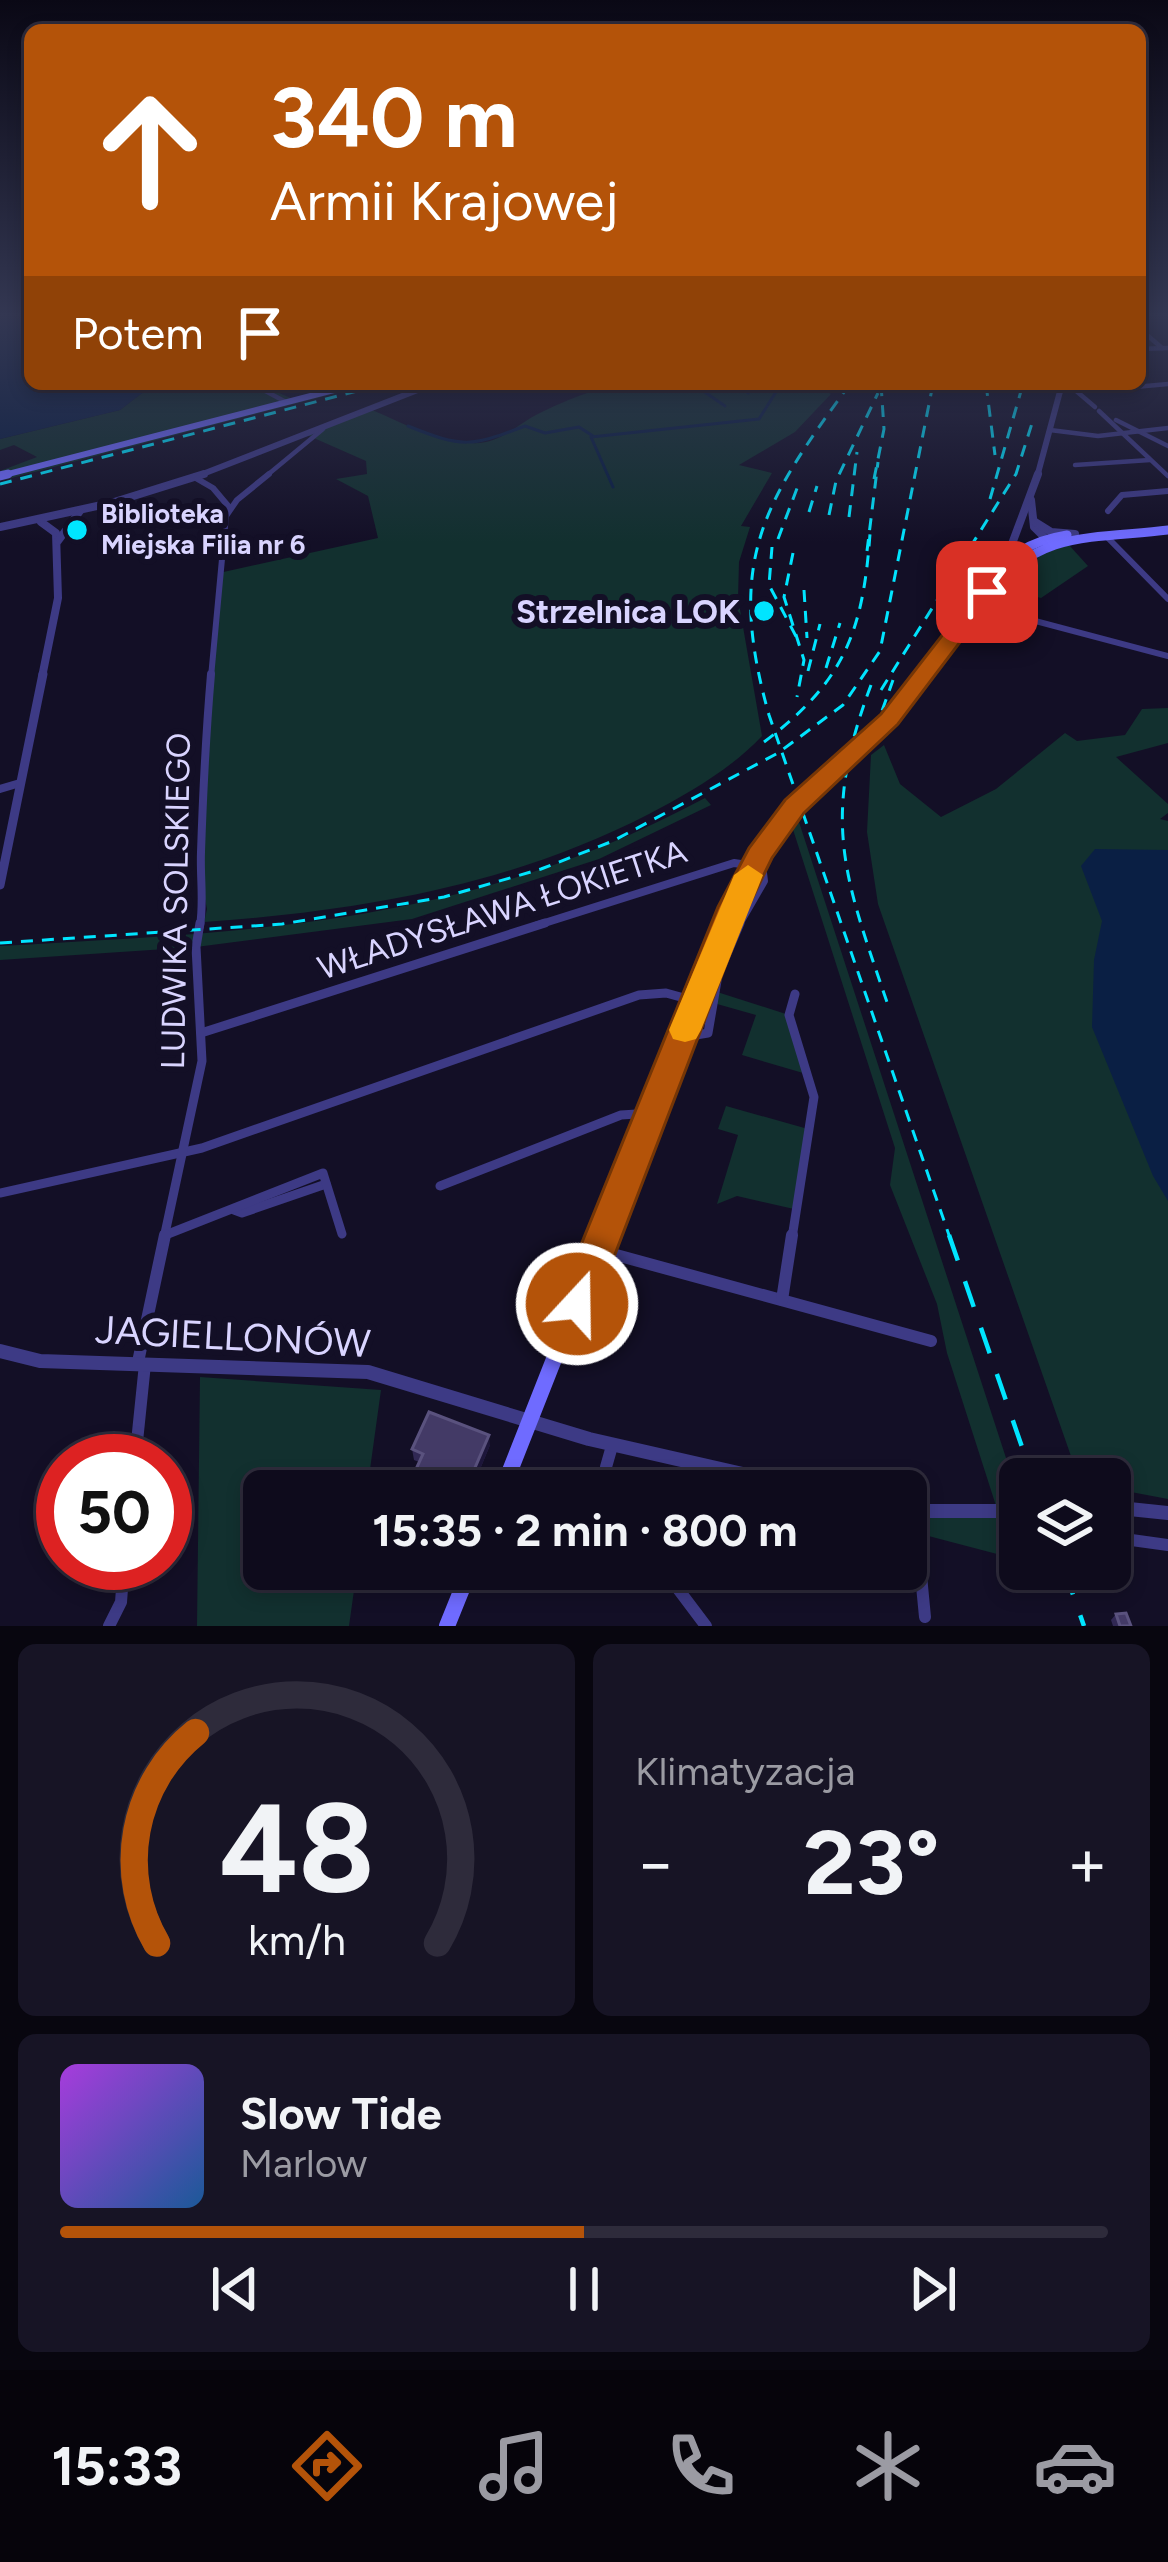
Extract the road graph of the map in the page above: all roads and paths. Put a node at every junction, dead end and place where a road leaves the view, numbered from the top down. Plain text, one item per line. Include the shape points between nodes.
1 (265, 391) edge
2 (330, 391) edge
3 (416, 391) edge
4 (1063, 391) edge
5 (1089, 391) edge
6 (1078, 392) joint
7 (286, 402) junction
8 (1098, 410) junction
9 (1168, 428) edge
10 (322, 429) junction
11 (1049, 430) junction
12 (1141, 433) junction
13 (1124, 434) junction
14 (1168, 446) edge
15 (1151, 460) junction
16 (1075, 464) dead end
17 (0, 476) edge
18 (192, 476) junction
19 (1168, 476) edge
20 (1168, 491) edge
21 (229, 507) junction
22 (80, 511) junction
23 (1108, 511) dead end
24 (36, 521) junction
25 (1029, 521) junction
26 (0, 527) edge
27 (1168, 529) edge
28 (1075, 534) junction
29 (1108, 538) junction
30 (58, 541) junction
31 (1046, 541) junction
32 (1006, 560) junction
33 (987, 592) junction
34 (1168, 598) edge
35 (975, 605) junction
36 (1168, 656) edge
37 (20, 783) junction
38 (0, 789) edge
39 (0, 885) edge
40 (795, 994) dead end
41 (696, 1002) junction
42 (202, 1033) junction
43 (682, 1036) junction
44 (652, 1113) junction
45 (184, 1152) junction
46 (440, 1186) dead end
47 (0, 1193) edge
48 (166, 1234) junction
49 (342, 1234) dead end
50 (598, 1250) junction
51 (782, 1300) junction
52 (931, 1341) dead end
53 (1, 1353) edge
54 (141, 1364) junction
55 (530, 1422) junction
56 (137, 1434) edge
57 (612, 1444) junction
58 (511, 1470) edge
59 (606, 1470) edge
60 (725, 1470) edge
61 (1131, 1509) edge
62 (927, 1512) edge
63 (999, 1513) edge
64 (1168, 1513) edge
65 (1131, 1540) edge
66 (1168, 1545) edge
67 (122, 1590) edge
68 (462, 1590) edge
69 (679, 1590) edge
70 (921, 1590) edge
71 (925, 1617) dead end
72 (109, 1626) edge
73 (447, 1626) edge
74 (706, 1626) edge

1 - 7 street
2 - 7 main road
3 - 10 street
4 - 11 street
5 - 6 street
6 - 8 street
7 - 17 main road
8 - 12 street
8 - 13 street
9 - 12 street
10 - 18 street
10 - 21 street
11 - 13 street
11 - 25 street
12 - 13 street
12 - 14 street
13 - 15 street
15 - 16 street
15 - 19 street
18 - 21 street
18 - 22 street
20 - 23 street via 1122,495
21 - 42 street, LUDWIKA SOLSKIEGO via 204,752 196,942
22 - 24 street
22 - 30 street
24 - 26 street
24 - 30 street via 52,526
25 - 28 street
25 - 31 street
25 - 32 street
27 - 28 main road
27 - 29 main road
28 - 31 main road
29 - 31 main road
29 - 34 street
30 - 37 street via 58,598
31 - 32 main road
31 - 33 main road
32 - 33 main road
33 - 35 main road
35 - 36 street
35 - 41 main road via 883,726 795,806 747,877
37 - 38 street
37 - 39 street
40 - 51 street via 789,1015 814,1097
41 - 43 main road
41 - 45 street via 639,995
42 - 43 street, WŁADYSŁAWA ŁOKIETKA via 734,863 754,866 764,881 714,991 707,1033
42 - 45 street, LUDWIKA SOLSKIEGO
43 - 44 main road
44 - 46 street via 621,1115
44 - 50 main road
45 - 47 street
45 - 48 street, LUDWIKA SOLSKIEGO
48 - 49 street via 242,1214 324,1178
48 - 54 street, LUDWIKA SOLSKIEGO
50 - 51 street
50 - 55 main road
51 - 52 street
53 - 54 street, JAGIELLONÓW
54 - 55 street, JAGIELLONÓW via 368,1372
54 - 56 street, LUDWIKA SOLSKIEGO
55 - 57 street, JAGIELLONÓW
55 - 58 main road
57 - 59 street
57 - 60 street, JAGIELLONÓW
61 - 64 street
62 - 63 street
65 - 66 street
67 - 72 street
68 - 73 main road
69 - 74 street
70 - 71 street

